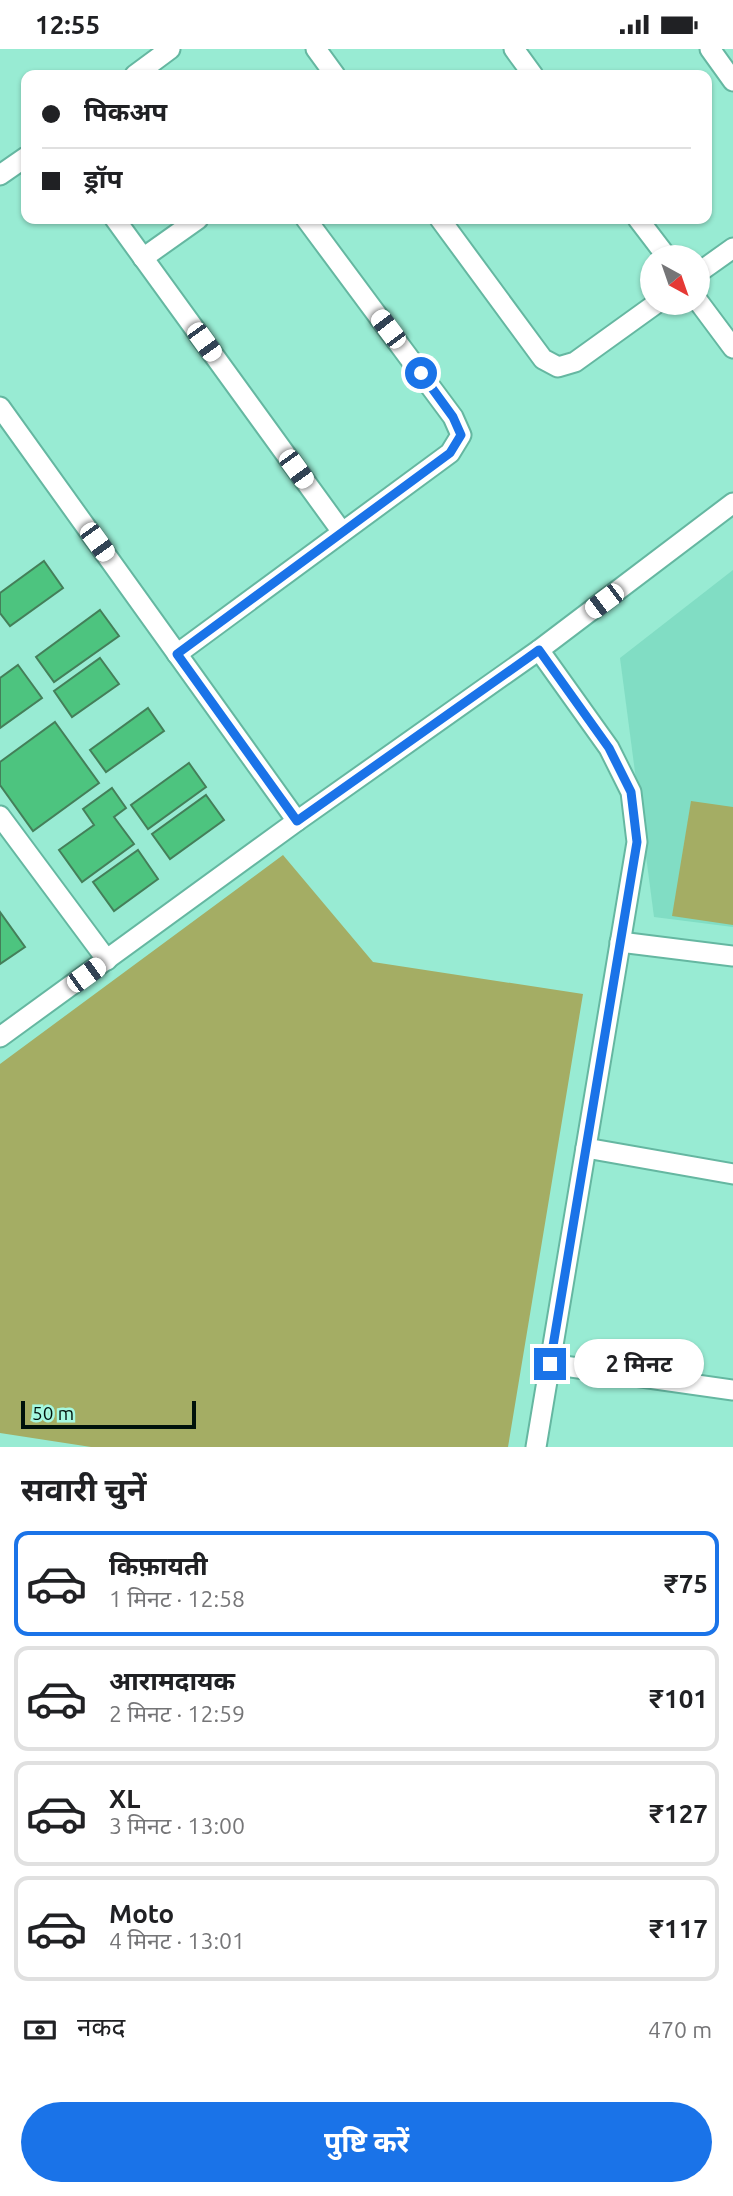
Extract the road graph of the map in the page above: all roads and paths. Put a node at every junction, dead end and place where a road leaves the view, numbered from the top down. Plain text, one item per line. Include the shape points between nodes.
1 (170, 49) edge
2 (316, 49) edge
3 (514, 49) edge
4 (710, 49) edge
5 (142, 70) edge
6 (331, 70) edge
7 (529, 70) edge
8 (733, 81) edge
9 (21, 160) edge
10 (0, 175) edge
11 (119, 224) edge
12 (191, 224) edge
13 (310, 224) edge
14 (444, 224) edge
15 (642, 224) edge
16 (658, 245) edge
17 (733, 248) edge
18 (143, 258) junction
19 (710, 264) edge
20 (640, 315) edge
21 (708, 315) edge
22 (733, 348) edge
23 (0, 407) edge
24 (733, 503) edge
25 (342, 532) junction
26 (539, 650) junction
27 (177, 654) junction
28 (0, 816) edge
29 (297, 821) junction
30 (620, 941) junction
31 (733, 956) edge
32 (107, 960) junction
33 (0, 1037) edge
34 (586, 1148) junction
35 (733, 1174) edge
36 (550, 1364) junction
37 (733, 1391) edge
38 (536, 1447) edge

1 - 5 street
2 - 6 street
3 - 7 street
4 - 8 street
9 - 10 street
11 - 18 street
12 - 18 street
13 - 25 street via 453,417 461,435 450,453
14 - 20 street via 543,359 558,367 575,362
15 - 16 street
17 - 19 street
18 - 25 street
21 - 22 street
23 - 27 street
24 - 26 street
25 - 27 street
26 - 29 street
26 - 30 street via 609,748 631,792 637,842
27 - 29 street
28 - 32 street
29 - 32 street
30 - 31 street
30 - 34 street
32 - 33 street
34 - 35 street
34 - 36 street
36 - 37 street
36 - 38 street

